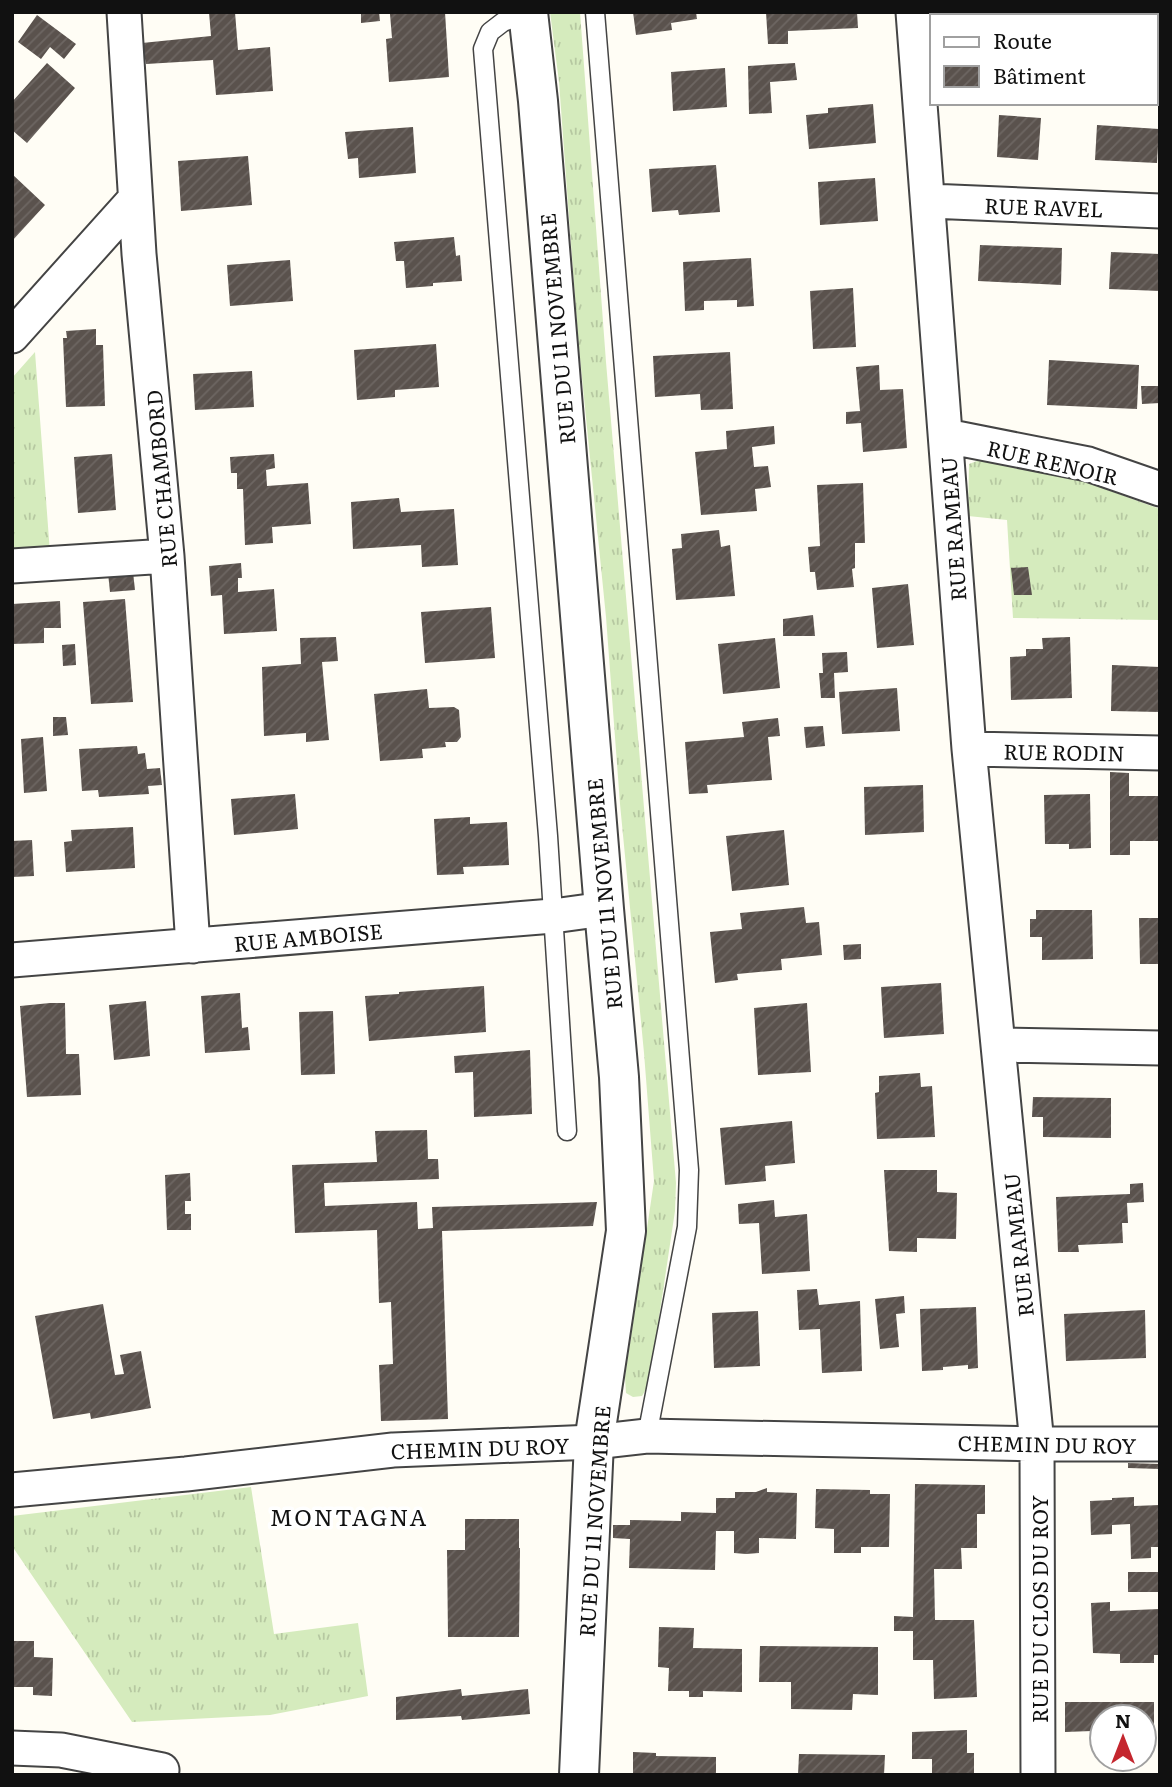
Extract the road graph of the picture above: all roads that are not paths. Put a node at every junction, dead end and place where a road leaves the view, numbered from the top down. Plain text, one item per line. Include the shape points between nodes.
1 (124, 12) edge
2 (595, 12) edge
3 (914, 12) edge
4 (528, 13) edge
5 (135, 199) junction
6 (929, 201) junction
7 (1160, 211) edge
8 (12, 336) edge
9 (946, 436) junction
10 (1160, 489) edge
11 (167, 556) junction
12 (12, 566) edge
13 (968, 749) junction
14 (1160, 752) edge
15 (604, 909) junction
16 (553, 916) junction
17 (193, 946) junction
18 (12, 960) edge
19 (998, 1045) junction
20 (1160, 1048) edge
21 (567, 1131) dead end
22 (647, 1437) junction
23 (594, 1442) junction
24 (1037, 1444) junction
25 (1160, 1444) edge
26 (12, 1490) edge
27 (12, 1748) edge
28 (162, 1770) dead end
29 (579, 1775) edge
30 (1038, 1775) edge

1 - 5 street, RUE CHAMBORD
2 - 22 lane via 689,1170 687,1227
3 - 6 street, RUE RAMEAU
4 - 15 street, RUE DU 11 NOVEMBRE
4 - 16 lane, RUE DU 11 NOVEMBRE via 490,32 483,49
5 - 8 street
5 - 11 street, RUE CHAMBORD
6 - 7 street, RUE RAVEL
6 - 9 street, RUE RAMEAU
9 - 10 street, RUE RENOIR via 1088,464
9 - 13 street, RUE RAMEAU
11 - 12 street
11 - 17 street, RUE CHAMBORD
13 - 14 street, RUE RODIN
13 - 19 street, RUE RAMEAU
15 - 16 street, RUE AMBOISE
15 - 23 street, RUE DU 11 NOVEMBRE via 620,1077 626,1231
16 - 17 street, RUE AMBOISE
16 - 21 lane, RUE DU 11 NOVEMBRE
17 - 18 street, RUE AMBOISE
19 - 20 street
19 - 24 street, RUE RAMEAU
22 - 23 street, CHEMIN DU ROY
22 - 24 street, CHEMIN DU ROY
23 - 26 street, CHEMIN DU ROY via 393,1450
23 - 29 street, RUE DU 11 NOVEMBRE
24 - 25 street, CHEMIN DU ROY
24 - 30 street, RUE DU CLOS DU ROY
27 - 28 street via 61,1750

